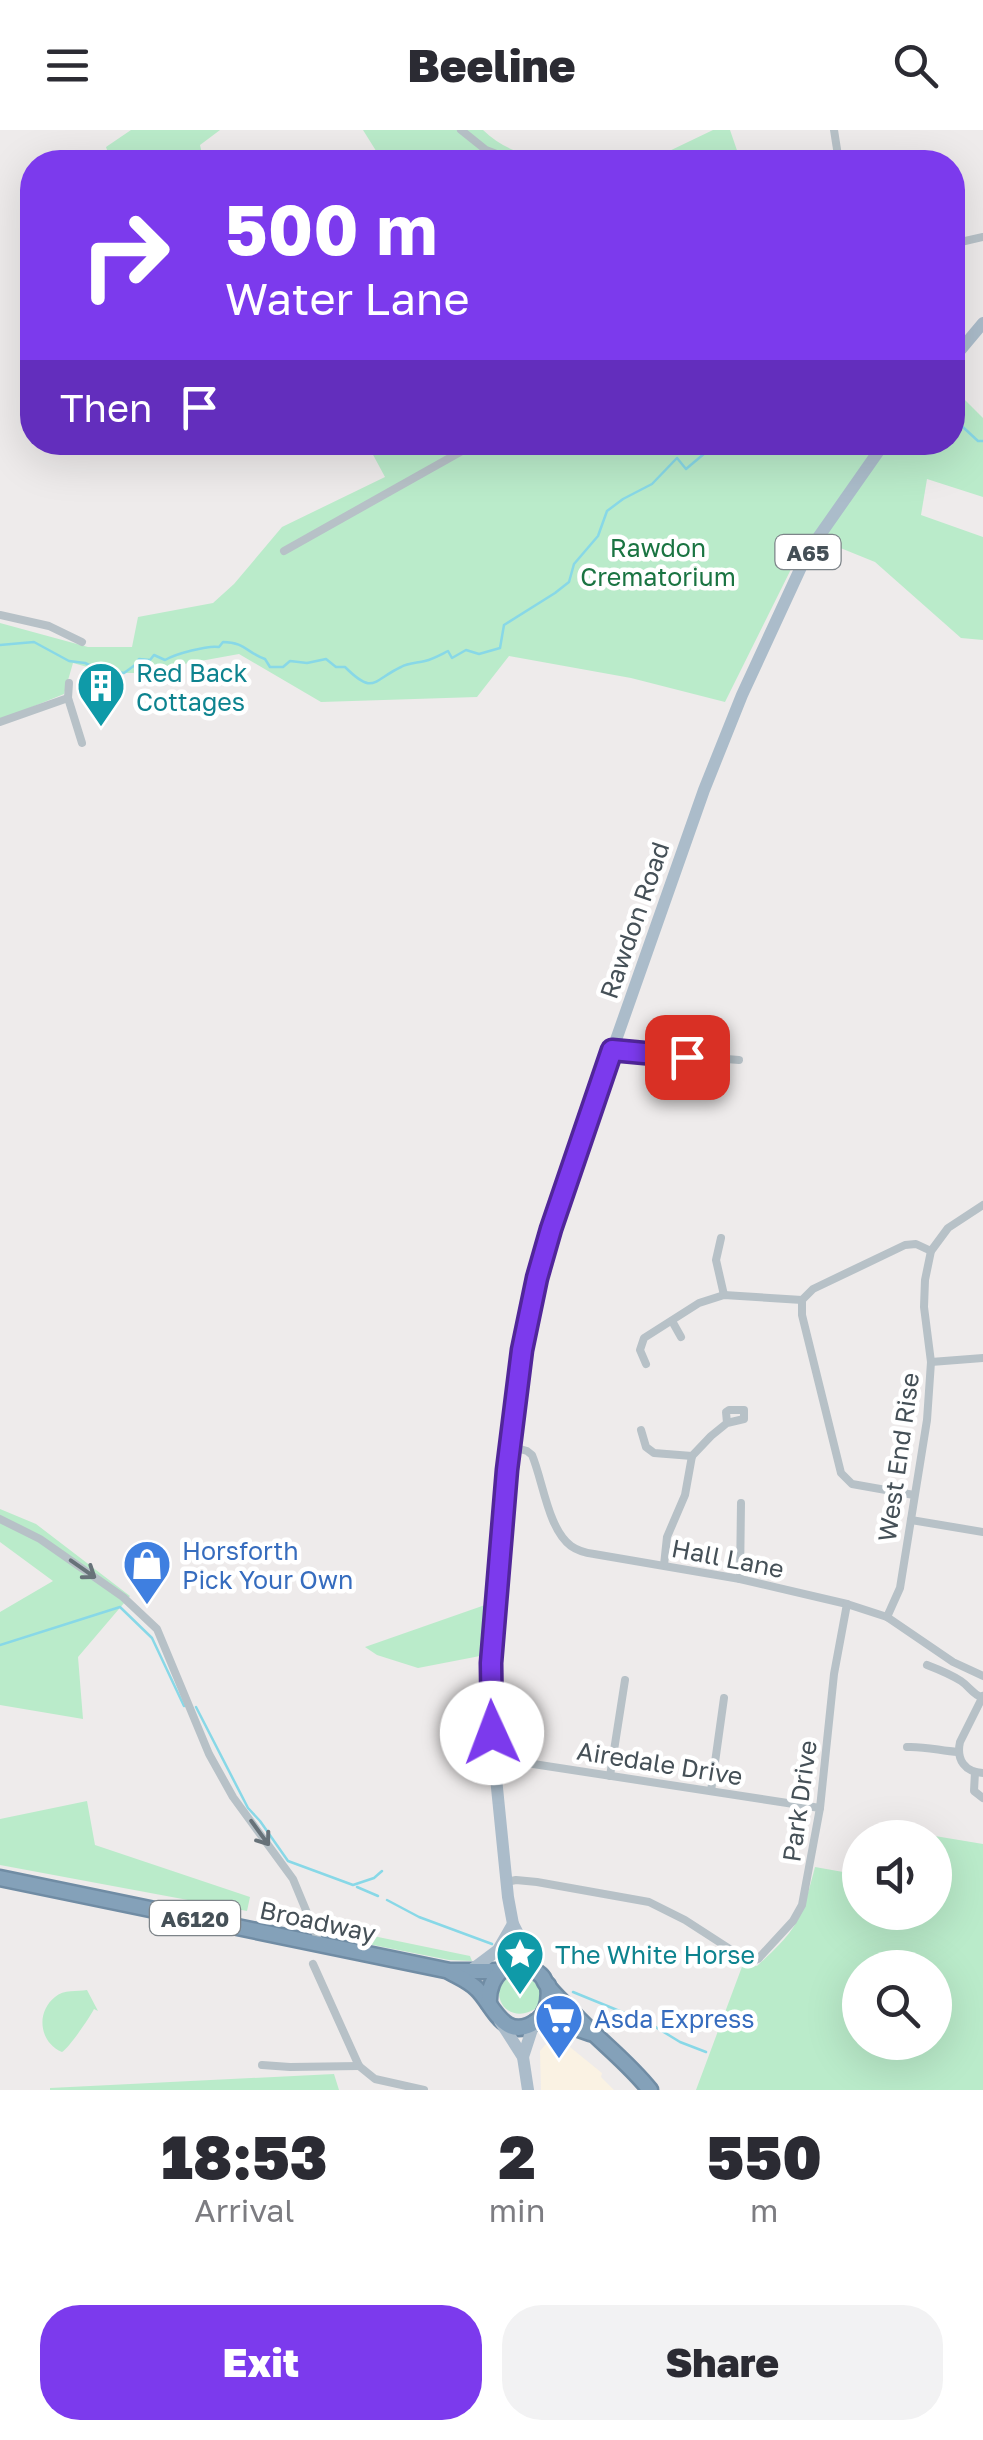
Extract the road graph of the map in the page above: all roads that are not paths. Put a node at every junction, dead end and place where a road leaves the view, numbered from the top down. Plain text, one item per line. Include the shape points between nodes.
1 (461, 130) edge
2 (486, 150) edge
3 (983, 323) edge
4 (965, 344) edge
5 (455, 455) edge
6 (876, 455) edge
7 (284, 552) dead end
8 (0, 615) edge
9 (82, 642) dead end
10 (69, 683) dead end
11 (68, 698) junction
12 (0, 722) edge
13 (82, 743) dead end
14 (612, 1050) junction
15 (738, 1060) dead end
16 (983, 1205) edge
17 (721, 1238) dead end
18 (931, 1251) junction
19 (724, 1295) junction
20 (802, 1300) junction
21 (672, 1321) junction
22 (680, 1336) dead end
23 (983, 1358) edge
24 (930, 1362) junction
25 (646, 1364) dead end
26 (727, 1423) dead end
27 (641, 1430) dead end
28 (510, 1446) junction
29 (692, 1456) junction
30 (914, 1495) junction
31 (741, 1503) dead end
32 (0, 1519) edge
33 (911, 1520) junction
34 (983, 1532) edge
35 (664, 1565) junction
36 (740, 1578) junction
37 (846, 1604) junction
38 (887, 1617) junction
39 (927, 1665) dead end
40 (983, 1676) edge
41 (625, 1680) dead end
42 (983, 1697) edge
43 (724, 1698) dead end
44 (907, 1747) dead end
45 (958, 1752) junction
46 (494, 1758) junction
47 (979, 1772) edge
48 (610, 1776) junction
49 (973, 1787) junction
50 (711, 1791) junction
51 (971, 1798) dead end
52 (983, 1798) edge
53 (820, 1808) junction
54 (0, 1878) edge
55 (506, 1882) junction
56 (513, 1924) junction
57 (320, 1944) junction
58 (313, 1964) dead end
59 (503, 1970) junction
60 (470, 1971) junction
61 (536, 1971) junction
62 (450, 1972) junction
63 (548, 1986) junction
64 (489, 2004) junction
65 (499, 2020) junction
66 (535, 2022) junction
67 (595, 2035) junction
68 (523, 2057) junction
69 (262, 2064) dead end
70 (359, 2066) junction
71 (400, 2087) edge
72 (424, 2090) edge
73 (528, 2090) edge
74 (650, 2090) edge

1 - 2 street
3 - 4 main road
5 - 7 street
6 - 14 main road, Rawdon Road / A65 via 808,552 756,663
8 - 9 street
10 - 11 street
11 - 12 street
11 - 13 street
14 - 15 street
14 - 28 main road, Rawdon Road / A65 via 537,1278
16 - 18 street via 948,1228
17 - 19 street via 716,1260
18 - 20 street via 905,1244
18 - 24 street, West End Rise via 924,1280
19 - 20 street
19 - 21 street
20 - 30 street via 841,1474 852,1484
21 - 22 street
21 - 25 street via 642,1341
23 - 24 street
24 - 30 street, West End Rise
26 - 29 street
27 - 29 street via 654,1453
28 - 35 street, Hall Lane via 532,1456 570,1546
28 - 46 main road, Rawdon Road / A65 via 491,1663
29 - 35 street
30 - 33 street, West End Rise
31 - 36 street
32 -> 57 street via 40,1539 157,1628 209,1754 293,1879
33 - 34 street
33 - 38 street, West End Rise via 900,1588
35 - 36 street, Hall Lane
36 - 37 street, Hall Lane
37 - 38 street, Hall Lane
37 - 53 street, Park Drive
38 - 40 street, Hall Lane
39 - 42 street
41 - 48 street
42 - 45 street
43 - 50 street
44 - 45 street
45 - 47 street via 968,1769
46 - 48 street, Airedale Drive
46 - 55 main road, Rawdon Road / A65
47 - 49 street
48 - 50 street, Airedale Drive
49 - 51 street
49 - 52 street
50 - 53 street, Airedale Drive
53 - 55 street, Park Drive via 802,1905 750,1962 650,1902
54 - 57 highway, Broadway / A6120
55 - 56 main road, Rawdon Road / A65
56 - 59 main road, Rawdon Road / A65
56 - 60 main road via 498,1950
56 - 61 main road, Rawdon Road / A65
57 - 62 highway, Broadway / A6120
58 - 70 street
59 - 60 highway, A6120
59 - 61 highway
59 - 64 highway via 490,1983
60 - 62 highway, A6120
61 - 63 highway
62 - 64 highway, A6120
63 - 66 highway via 548,2006
63 - 67 highway
64 - 65 highway
65 - 66 highway via 517,2027
65 - 68 main road
66 - 67 highway
66 - 68 main road
67 - 74 highway
68 - 73 main road
69 - 70 street
70 - 71 street
71 - 72 street

